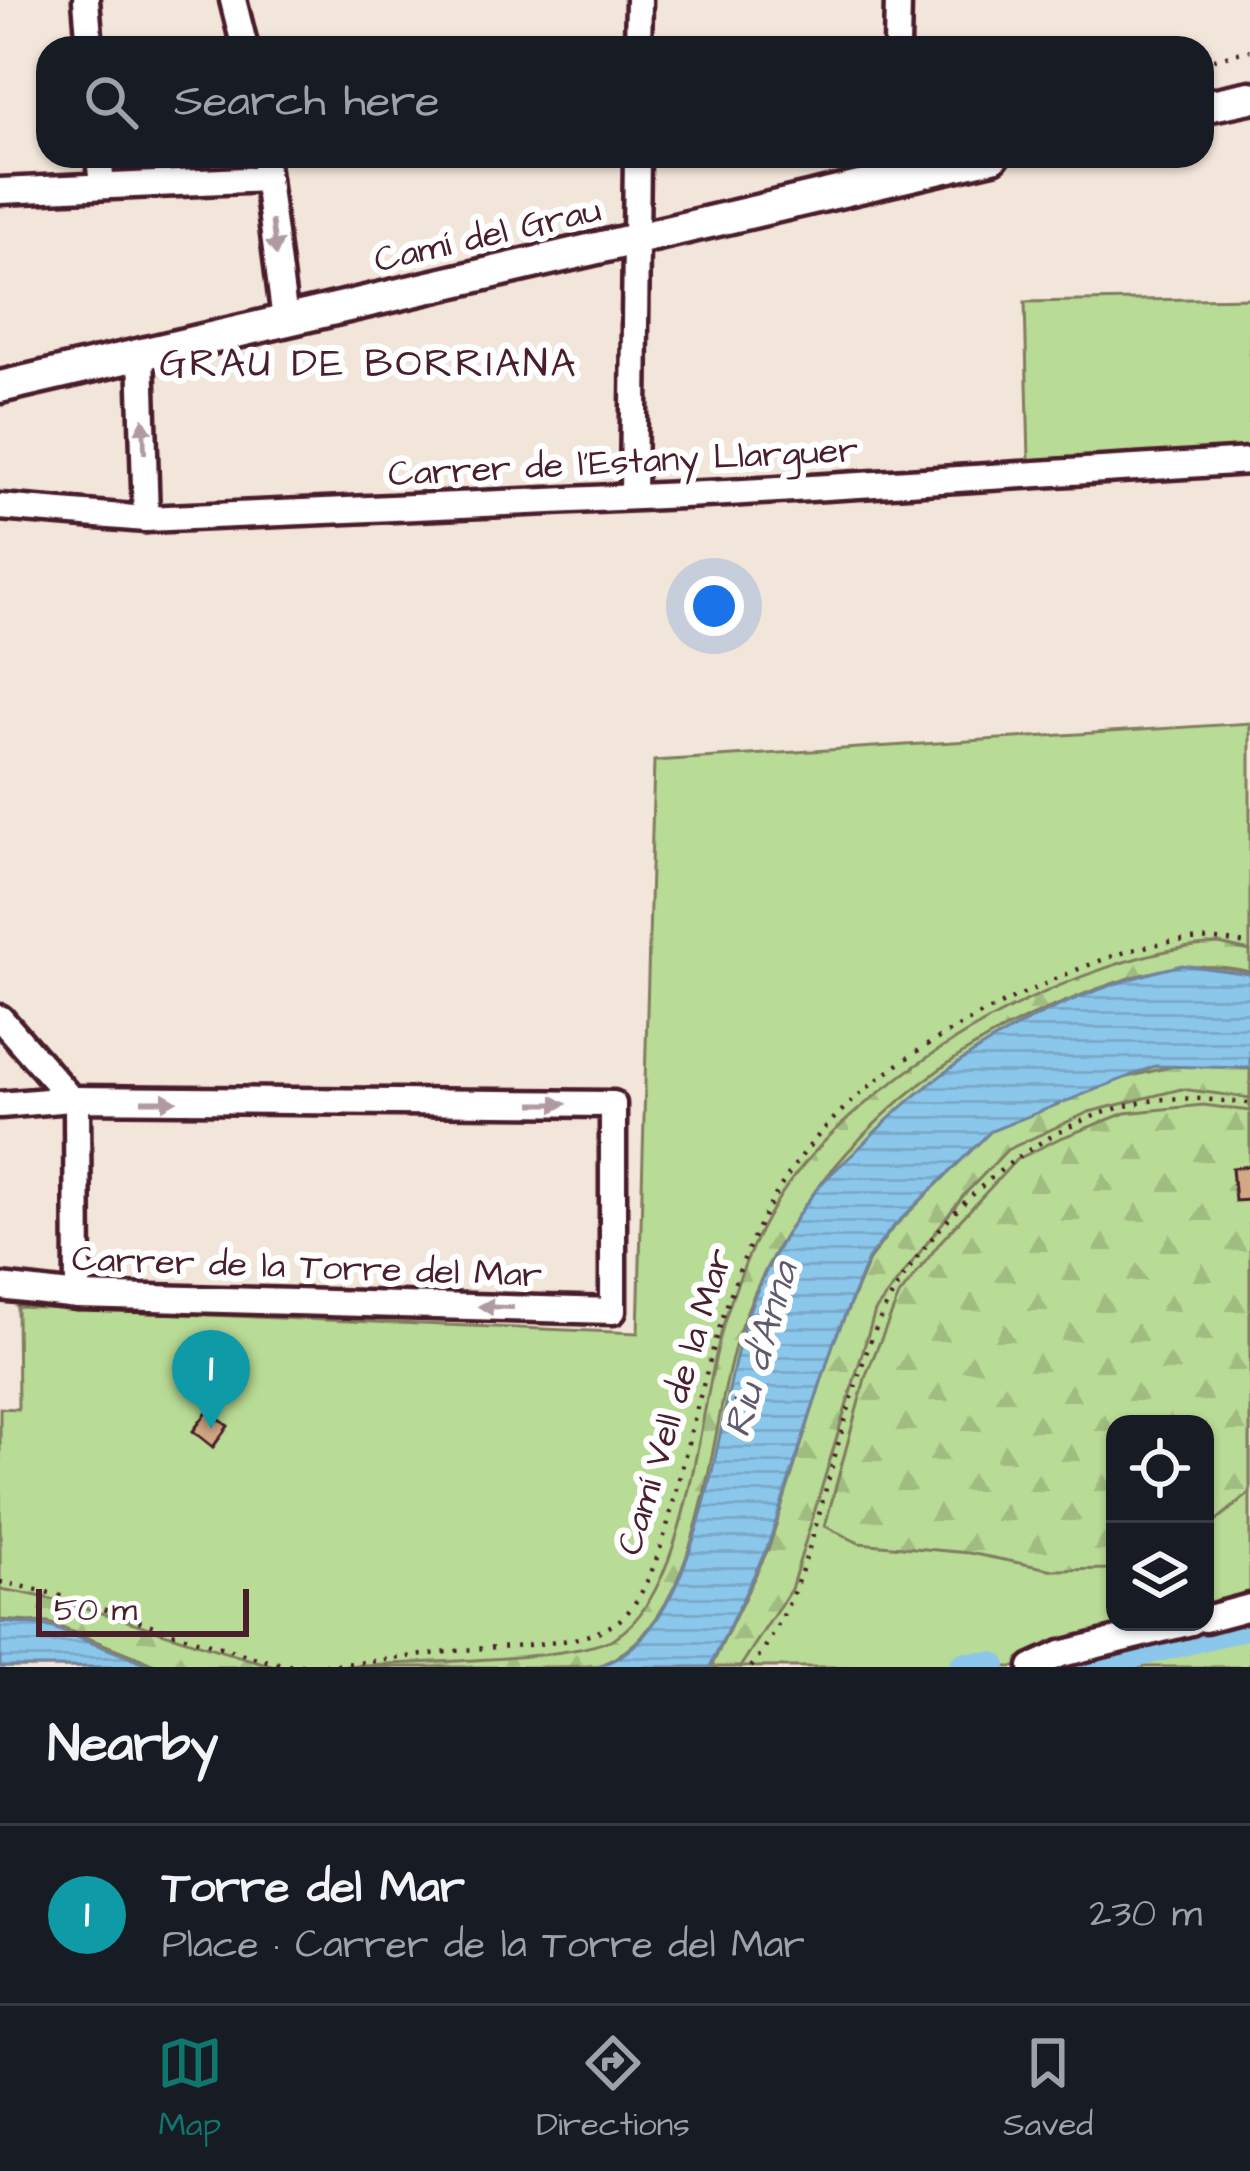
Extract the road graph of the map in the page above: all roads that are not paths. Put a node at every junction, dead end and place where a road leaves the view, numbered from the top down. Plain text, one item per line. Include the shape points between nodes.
1 (86, 0) edge
2 (233, 0) edge
3 (639, 0) edge
4 (898, 0) edge
5 (89, 36) edge
6 (242, 36) edge
7 (638, 36) edge
8 (897, 36) edge
9 (1245, 94) edge
10 (1214, 103) edge
11 (100, 168) edge
12 (265, 168) edge
13 (637, 168) edge
14 (892, 168) edge
15 (102, 186) junction
16 (0, 190) edge
17 (636, 239) junction
18 (285, 320) junction
19 (141, 354) junction
20 (0, 387) edge
21 (1250, 461) edge
22 (633, 494) junction
23 (0, 507) edge
24 (146, 519) junction
25 (0, 1018) edge
26 (74, 1100) junction
27 (0, 1106) edge
28 (0, 1287) edge
29 (77, 1296) junction
30 (1250, 1607) edge
31 (1214, 1616) edge
32 (1154, 1631) edge
33 (1032, 1667) edge

1 - 5 street
2 - 6 street
3 - 7 street
4 - 8 street
9 - 10 street
11 - 15 street
12 - 15 street
12 -> 18 street
13 - 17 street
14 - 17 street, Camí del Grau
15 - 16 street
17 - 18 street, Camí del Grau
17 - 22 street
18 - 19 street, Camí del Grau
19 - 20 street, Camí del Grau
24 -> 19 street
21 - 22 street, Carrer de l'Estany Llarguer
22 - 24 street, Carrer de l'Estany Llarguer
23 - 24 street, Carrer de l'Estany Llarguer
25 - 26 street
26 - 27 street
26 - 29 street
26 -> 29 street, Carrer de la Torre del Mar via 613,1104 613,1310
28 - 29 street, Carrer de la Torre del Mar
30 - 31 street
32 - 33 street

